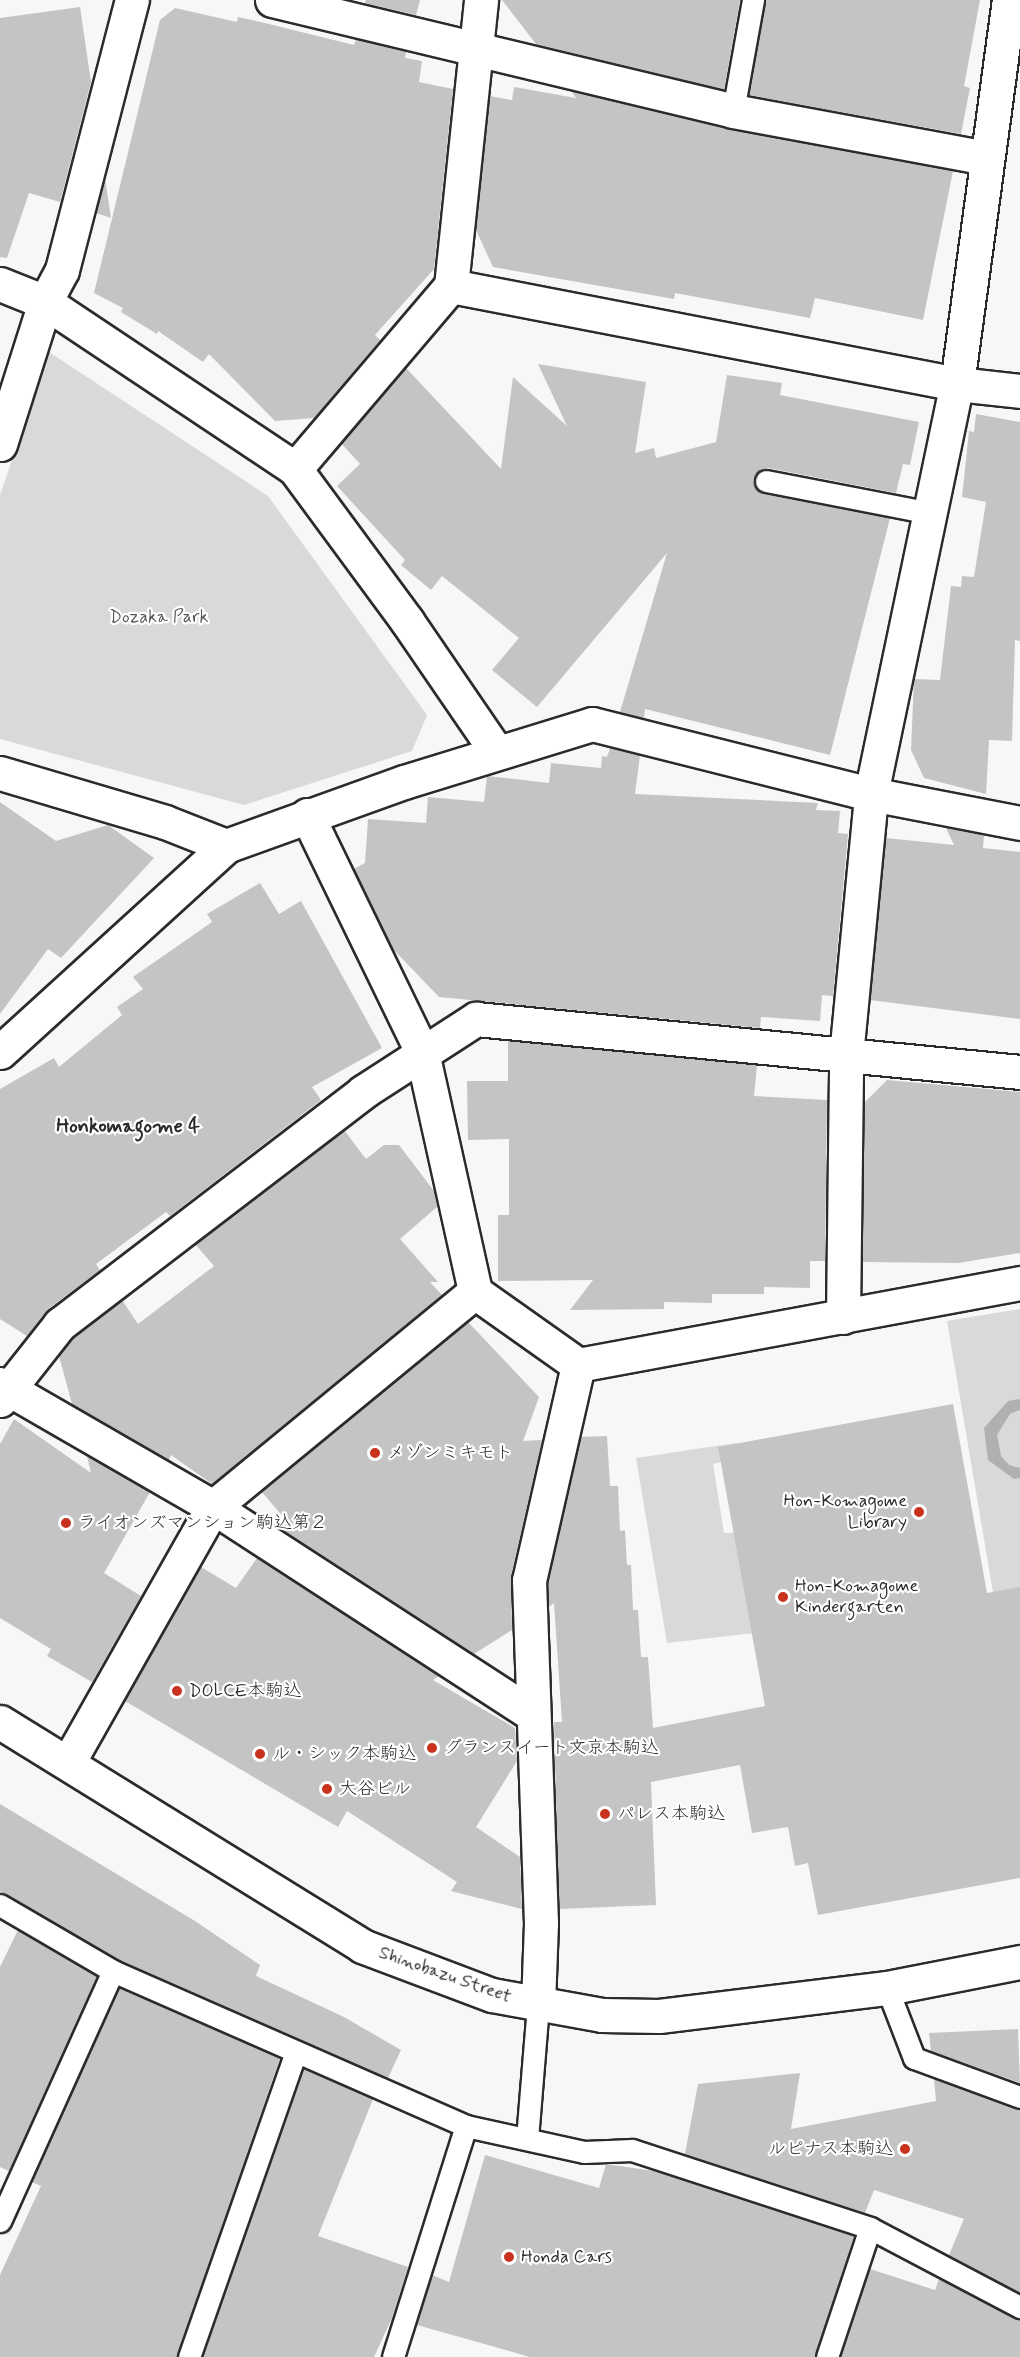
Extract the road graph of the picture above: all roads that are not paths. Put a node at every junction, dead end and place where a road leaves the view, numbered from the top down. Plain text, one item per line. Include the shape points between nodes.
1 (132, 0) edge
2 (272, 0) edge
3 (481, 0) edge
4 (753, 0) edge
5 (1009, 0) edge
6 (476, 51) junction
7 (1008, 100) edge
8 (733, 111) junction
9 (987, 158) junction
10 (0, 284) edge
11 (451, 286) junction
12 (45, 302) junction
13 (957, 384) junction
14 (1020, 391) edge
15 (0, 444) edge
16 (295, 469) junction
17 (766, 481) dead end
18 (930, 513) junction
19 (496, 751) junction
20 (0, 773) edge
21 (871, 794) junction
22 (307, 814) junction
23 (1020, 822) edge
24 (226, 846) junction
25 (0, 1052) edge
26 (422, 1052) junction
27 (846, 1056) junction
28 (1020, 1072) edge
29 (1020, 1283) edge
30 (475, 1292) junction
31 (843, 1317) junction
32 (578, 1365) junction
33 (2, 1391) edge
34 (213, 1507) junction
35 (532, 1714) junction
36 (0, 1722) edge
37 (68, 1763) junction
38 (0, 1905) edge
39 (1020, 1962) edge
40 (113, 1971) junction
41 (887, 1988) junction
42 (538, 2004) junction
43 (296, 2052) junction
44 (1020, 2097) edge
45 (466, 2126) junction
46 (527, 2139) junction
47 (0, 2221) edge
48 (870, 2228) junction
49 (1020, 2307) edge
50 (189, 2357) edge
51 (393, 2357) edge
52 (826, 2357) edge

1 - 12 street via 62,270
2 - 6 street
3 - 6 street
4 - 8 lane
5 - 7 street
6 - 8 street
6 - 11 street
7 - 9 street
8 - 9 street
9 - 13 street
10 - 12 street
11 - 13 street
11 - 16 street
12 - 15 street
12 - 16 street
13 - 14 street
13 - 18 street
16 - 19 street
17 - 18 lane
18 - 21 street
19 - 21 street via 592,724
19 - 22 street
20 - 24 street via 165,822
21 - 23 street
21 - 27 street
22 - 24 street
22 - 26 street
24 - 25 street
26 - 27 street via 476,1019
26 - 30 street
26 - 33 street via 354,1099 60,1324
27 - 28 street
27 - 31 street
29 - 31 street
30 - 32 street
30 - 34 street
31 - 32 street
32 - 35 street via 529,1580
33 - 34 street
34 - 35 street
34 - 37 street
35 - 42 street via 541,1923
36 - 37 street, Shinobazu Street
37 - 42 street, Shinobazu Street via 362,1946 492,1995
38 - 40 lane
39 - 41 street, Shinobazu Street
40 - 43 lane
40 - 47 lane
41 - 42 street, Shinobazu Street via 659,2016 602,2015
41 - 44 lane via 914,2058
42 - 46 lane
43 - 45 lane
43 - 50 lane
45 - 46 lane
45 - 51 lane
46 - 48 lane via 584,2152 632,2150
48 - 49 lane
48 - 52 lane

